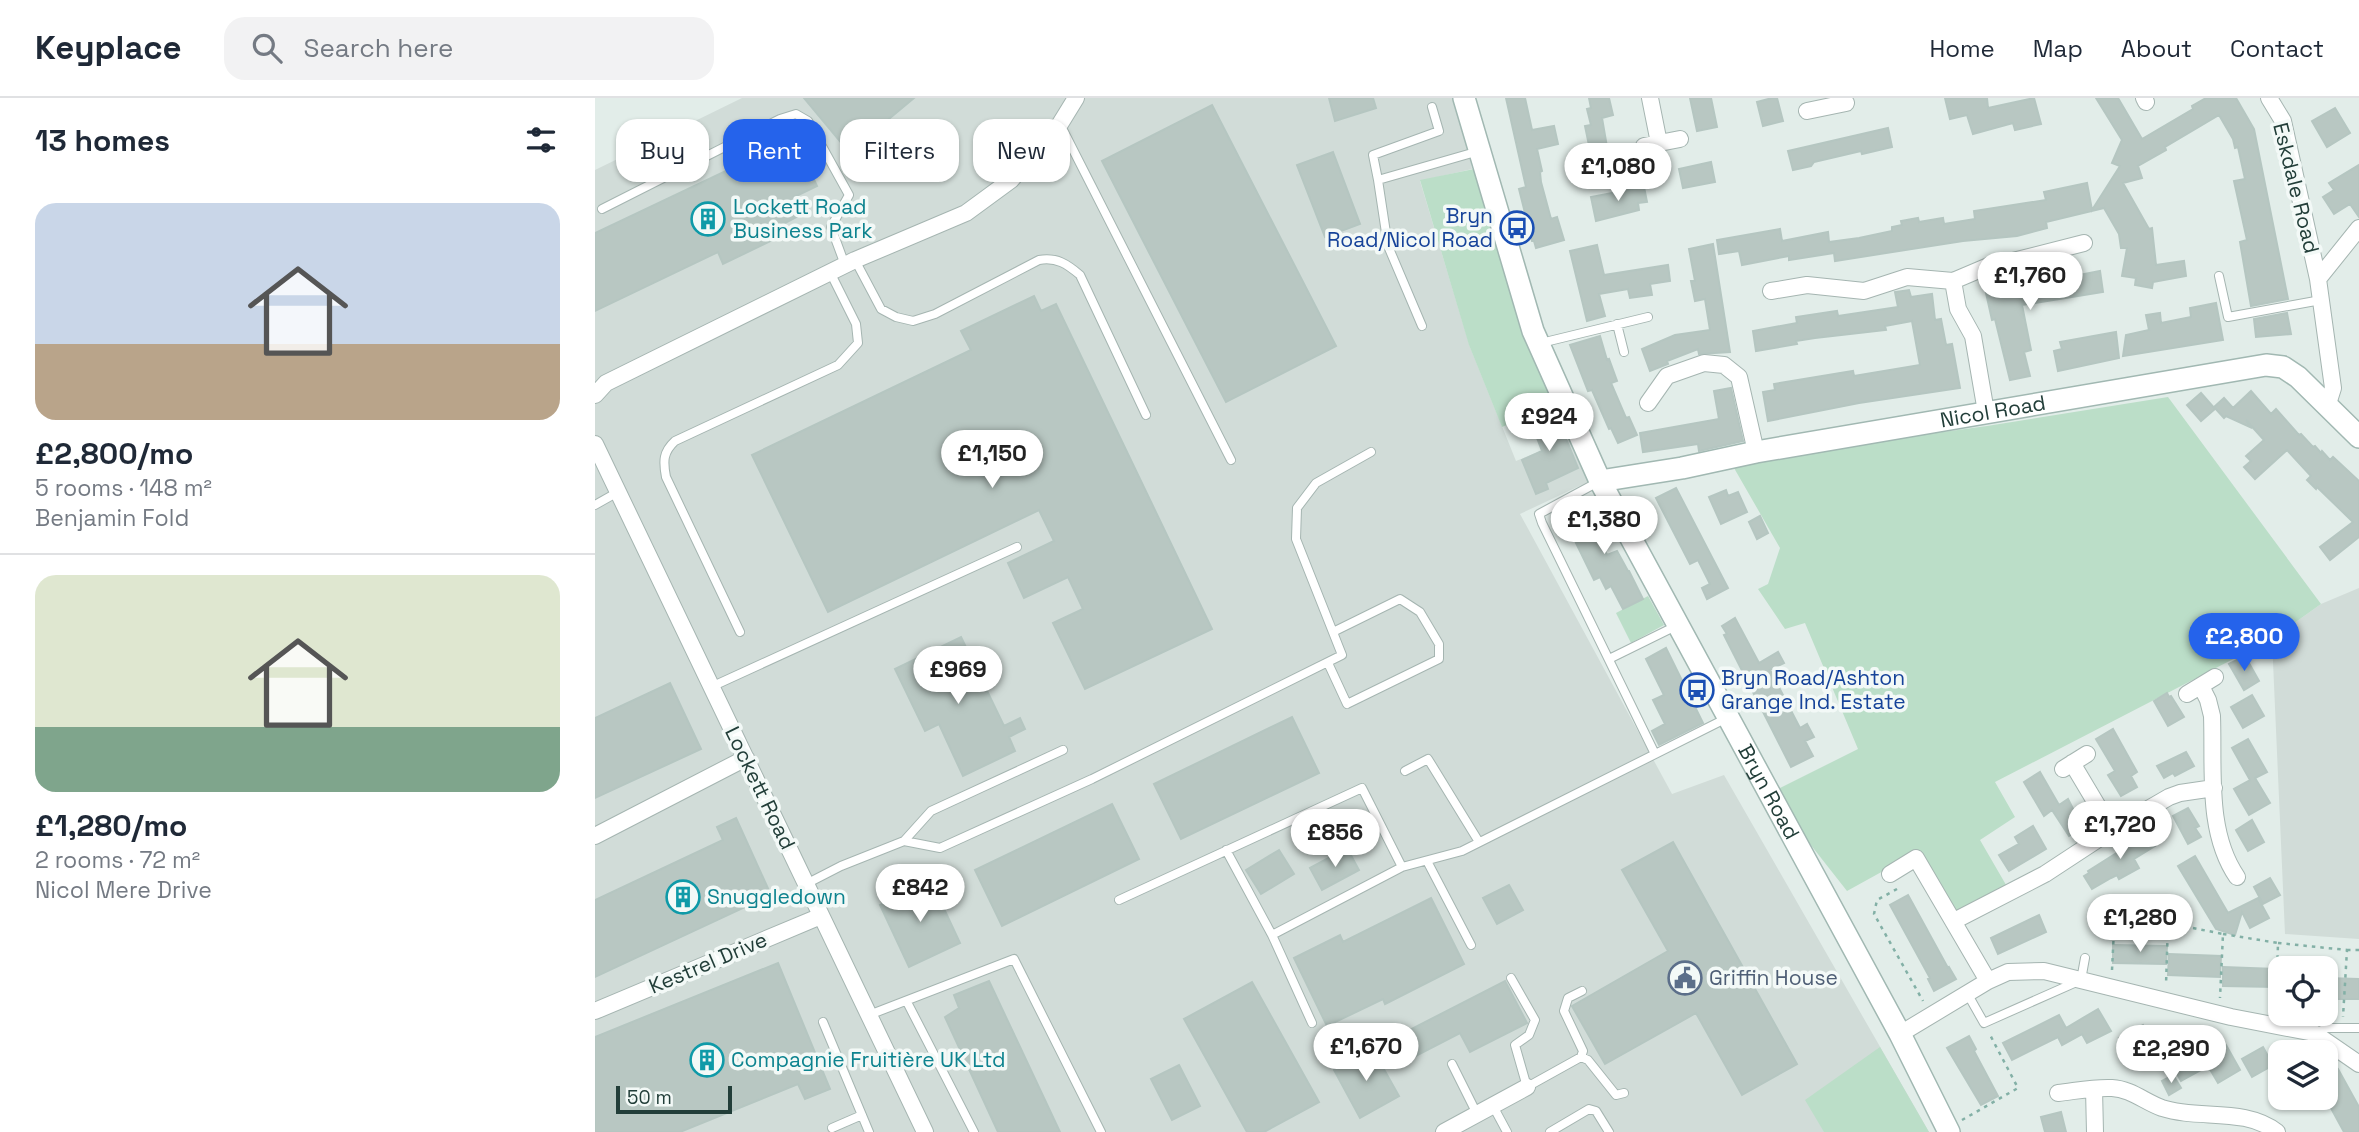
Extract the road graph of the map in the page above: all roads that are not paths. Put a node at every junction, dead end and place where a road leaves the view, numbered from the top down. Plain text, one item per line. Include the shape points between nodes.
1 (1076, 98) edge
2 (1465, 98) edge
3 (1650, 98) edge
4 (2269, 98) edge
5 (1825, 103) edge
6 (1846, 103) dead end
7 (1432, 107) dead end
8 (1807, 111) dead end
9 (1063, 119) edge
10 (1680, 139) dead end
11 (1070, 144) edge
12 (1479, 151) junction
13 (1378, 180) junction
14 (1008, 182) edge
15 (602, 209) dead end
16 (2359, 228) edge
17 (2087, 242) dead end
18 (843, 266) junction
19 (2219, 276) dead end
20 (2318, 279) junction
21 (1953, 281) junction
22 (1770, 292) dead end
23 (2321, 300) junction
24 (1648, 317) dead end
25 (1617, 324) junction
26 (1422, 326) dead end
27 (1538, 343) junction
28 (1624, 352) dead end
29 (595, 395) edge
30 (1648, 403) dead end
31 (2327, 407) junction
32 (1986, 412) junction
33 (1146, 415) dead end
34 (2359, 437) edge
35 (595, 444) edge
36 (1371, 452) dead end
37 (1756, 452) junction
38 (1231, 460) dead end
39 (1600, 481) junction
40 (618, 492) junction
41 (595, 505) edge
42 (1017, 547) dead end
43 (1676, 625) junction
44 (740, 632) dead end
45 (1333, 632) junction
46 (1609, 659) junction
47 (1328, 663) junction
48 (2201, 686) dead end
49 (711, 687) junction
50 (1727, 718) junction
51 (1063, 750) dead end
52 (1655, 754) junction
53 (2087, 754) dead end
54 (746, 758) junction
55 (1405, 771) dead end
56 (2214, 788) junction
57 (2112, 830) junction
58 (595, 836) edge
59 (904, 841) junction
60 (1479, 842) junction
61 (1226, 850) junction
62 (1427, 861) junction
63 (1402, 867) junction
64 (1890, 874) dead end
65 (2237, 877) dead end
66 (806, 884) junction
67 (1119, 900) dead end
68 (821, 916) junction
69 (1954, 921) junction
70 (1272, 935) junction
71 (1471, 945) dead end
72 (2085, 958) dead end
73 (1511, 978) dead end
74 (2081, 980) junction
75 (1988, 981) junction
76 (1582, 990) dead end
77 (1967, 993) junction
78 (907, 1002) junction
79 (595, 1011) edge
80 (869, 1015) junction
81 (823, 1022) dead end
82 (1312, 1023) dead end
83 (2359, 1028) edge
84 (2314, 1033) junction
85 (1900, 1034) junction
86 (1581, 1057) junction
87 (1452, 1064) dead end
88 (2359, 1064) edge
89 (1527, 1087) junction
90 (2094, 1089) junction
91 (1624, 1093) dead end
92 (2058, 1093) dead end
93 (1493, 1106) junction
94 (1477, 1114) junction
95 (862, 1115) junction
96 (832, 1128) dead end
97 (1948, 1130) edge
98 (869, 1132) edge
99 (925, 1132) edge
100 (974, 1132) edge
101 (1101, 1132) edge
102 (1444, 1132) edge
103 (1507, 1132) edge
104 (1550, 1132) edge
105 (1609, 1132) edge
106 (2095, 1132) edge
107 (2277, 1132) edge

1 - 9 street
2 - 12 main road, Bryn Road
3 - 10 street via 1651,145
4 - 20 street, Eskdale Road via 2283,121
5 - 6 street
5 - 8 street
7 - 13 lane via 1439,131 1373,155
11 - 38 lane
12 - 13 lane
12 - 27 main road, Bryn Road
13 - 26 lane via 1388,246
14 - 18 street via 966,213
15 - 18 lane via 796,114 808,121 849,195 831,227
16 - 20 street
17 - 21 street via 1993,264
18 - 29 street via 606,383
18 - 33 lane via 881,309 913,321 1039,260 1051,258 1067,264 1080,275
18 - 44 lane via 858,343 849,355 838,365 666,449 666,477
19 - 23 lane via 2228,317
20 - 23 street, Eskdale Road
21 - 22 street via 1907,276 1864,291 1807,285
21 - 32 street via 1958,309 1973,336
23 - 31 street, Eskdale Road via 2333,388
24 - 25 lane
25 - 27 lane
25 - 28 lane
27 - 39 main road, Bryn Road
30 - 37 street via 1667,376 1704,363 1724,365 1738,377
31 - 32 main road, Nicol Road via 2298,377 2283,367 2266,365
31 - 34 main road, Nicol Road
32 - 37 main road, Nicol Road
35 - 40 street, Lockett Road
36 - 45 lane via 1316,483 1297,509 1296,538
37 - 39 main road, Nicol Road
39 - 43 main road, Bryn Road
39 - 46 lane via 1539,514
40 - 41 lane
40 - 49 street, Lockett Road
42 - 49 lane
43 - 46 lane
43 - 50 main road, Bryn Road
45 - 47 lane via 1342,655
45 - 47 lane via 1400,599 1420,612 1439,644 1439,659 1347,705
46 - 52 lane
47 - 59 lane via 1093,779 940,848
48 - 56 street via 2211,707
49 - 54 street, Lockett Road
50 - 52 lane
50 - 85 main road, Bryn Road
51 - 59 lane via 931,811
52 - 60 lane
53 - 57 street via 2068,766
54 - 58 street
54 - 66 street, Lockett Road
55 - 60 lane via 1428,759
56 - 57 street via 2169,797
56 - 65 street via 2220,843
57 - 69 street via 2045,874
59 - 66 lane
60 - 62 lane
61 - 63 lane via 1363,788
61 - 67 lane
61 - 70 lane
62 - 63 lane
62 - 71 lane
63 - 70 lane
64 - 69 street via 1916,858
66 - 68 street, Lockett Road
68 - 79 street, Kestrel Drive
68 - 80 street, Lockett Road
69 - 75 street
70 - 82 lane
72 - 74 lane
73 - 89 lane via 1535,1020 1529,1035 1515,1045
74 - 75 street via 2044,971 2008,972
74 - 77 lane via 1984,1024
74 - 84 street
75 - 77 street
76 - 86 lane via 1568,998 1564,1011 1584,1051
77 - 85 street
78 - 80 lane
78 - 100 lane
78 - 101 lane via 1014,958
80 - 99 street, Lockett Road
81 - 95 lane
83 - 84 lane via 2327,1028
84 - 88 street
85 - 97 main road, Bryn Road
86 - 89 lane
86 - 91 lane via 1616,1095
87 - 94 lane
89 - 93 street
90 - 92 street
90 - 106 street
90 - 107 street via 2123,1090 2172,1110 2251,1120
93 - 94 street
93 - 103 lane
94 - 102 street
95 - 96 lane
95 - 98 lane
104 - 105 lane via 1589,1110 1596,1111

